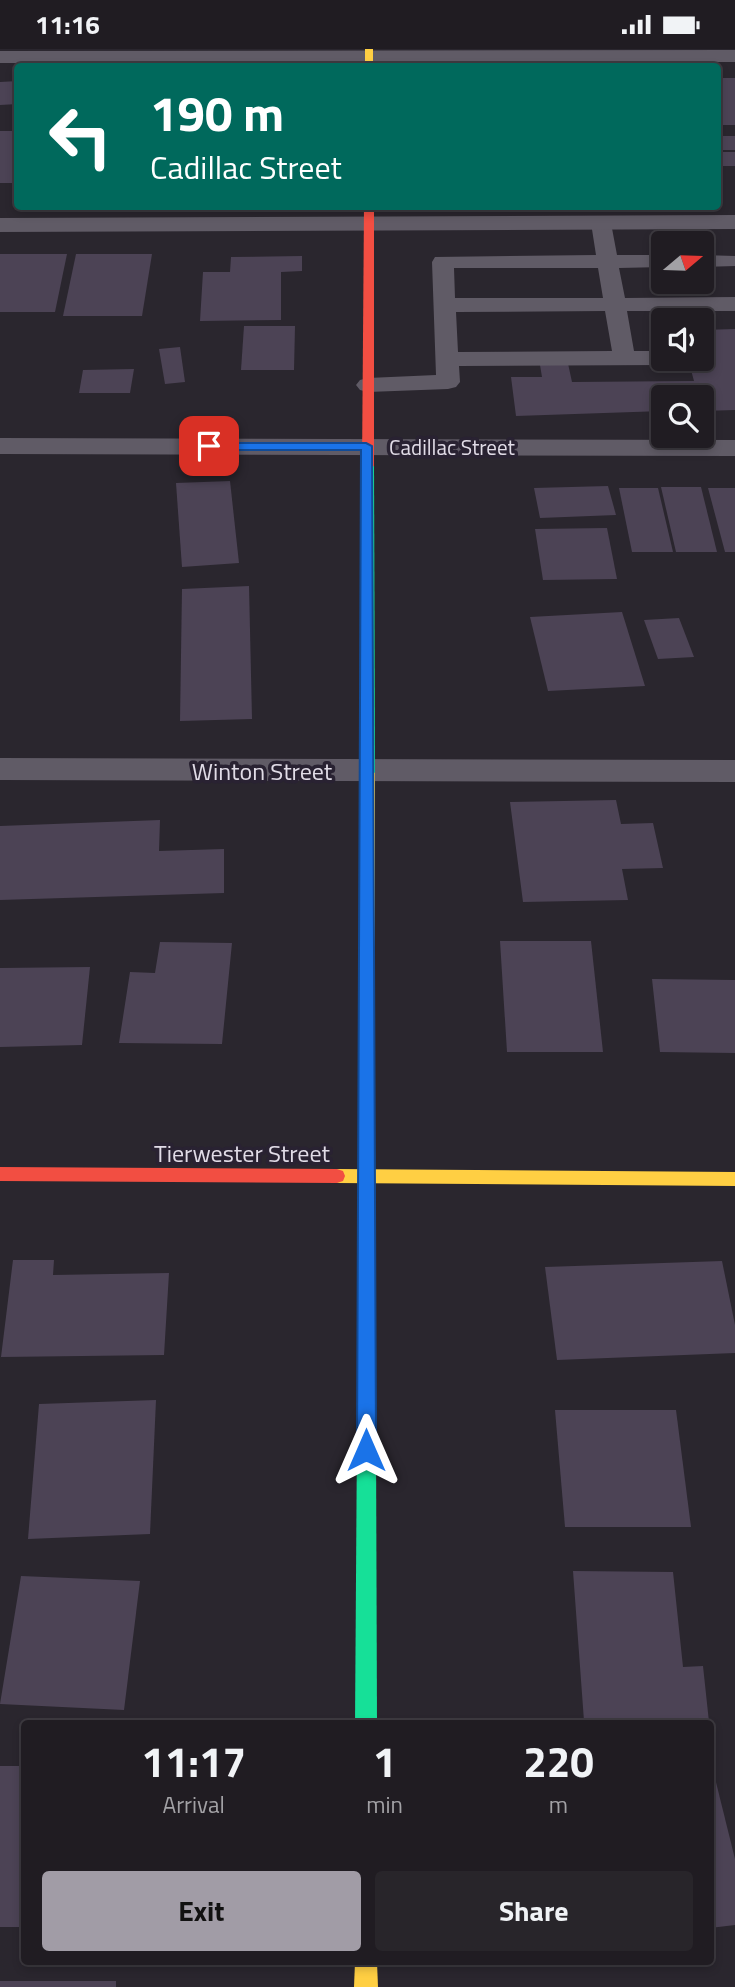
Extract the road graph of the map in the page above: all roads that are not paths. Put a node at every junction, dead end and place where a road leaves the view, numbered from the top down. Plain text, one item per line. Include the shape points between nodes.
1 (735, 56) edge
2 (0, 57) edge
3 (369, 57) edge
4 (369, 215) edge
5 (735, 222) edge
6 (601, 223) junction
7 (0, 225) edge
8 (608, 261) junction
9 (651, 261) edge
10 (714, 261) edge
11 (728, 261) dead end
12 (615, 304) junction
13 (735, 304) edge
14 (444, 305) junction
15 (624, 358) junction
16 (651, 358) edge
17 (447, 359) junction
18 (369, 385) junction
19 (0, 446) edge
20 (366, 446) junction
21 (735, 448) edge
22 (0, 769) edge
23 (735, 771) edge
24 (367, 772) junction
25 (0, 1174) edge
26 (366, 1177) junction
27 (735, 1179) edge
28 (366, 1720) edge
29 (366, 1965) edge
30 (366, 1987) edge

1 - 3 street
2 - 3 street
4 - 6 street
4 - 7 street
4 - 18 street
5 - 6 street
6 - 8 lane
8 - 9 lane
8 - 12 lane
8 - 14 lane via 443,262
10 - 11 lane
12 - 13 lane
12 - 14 lane
12 - 15 lane
14 - 17 lane
15 - 16 lane
15 - 17 lane
17 - 18 lane via 448,382
18 - 20 street
19 - 20 street, Cadillac Street
20 - 21 street, Cadillac Street
20 - 24 street
22 - 24 street, Winton Street
23 - 24 street, Winton Street
24 - 26 street
25 - 26 street, Tierwester Street
26 - 27 street, Tierwester Street
26 - 28 street
29 - 30 street

